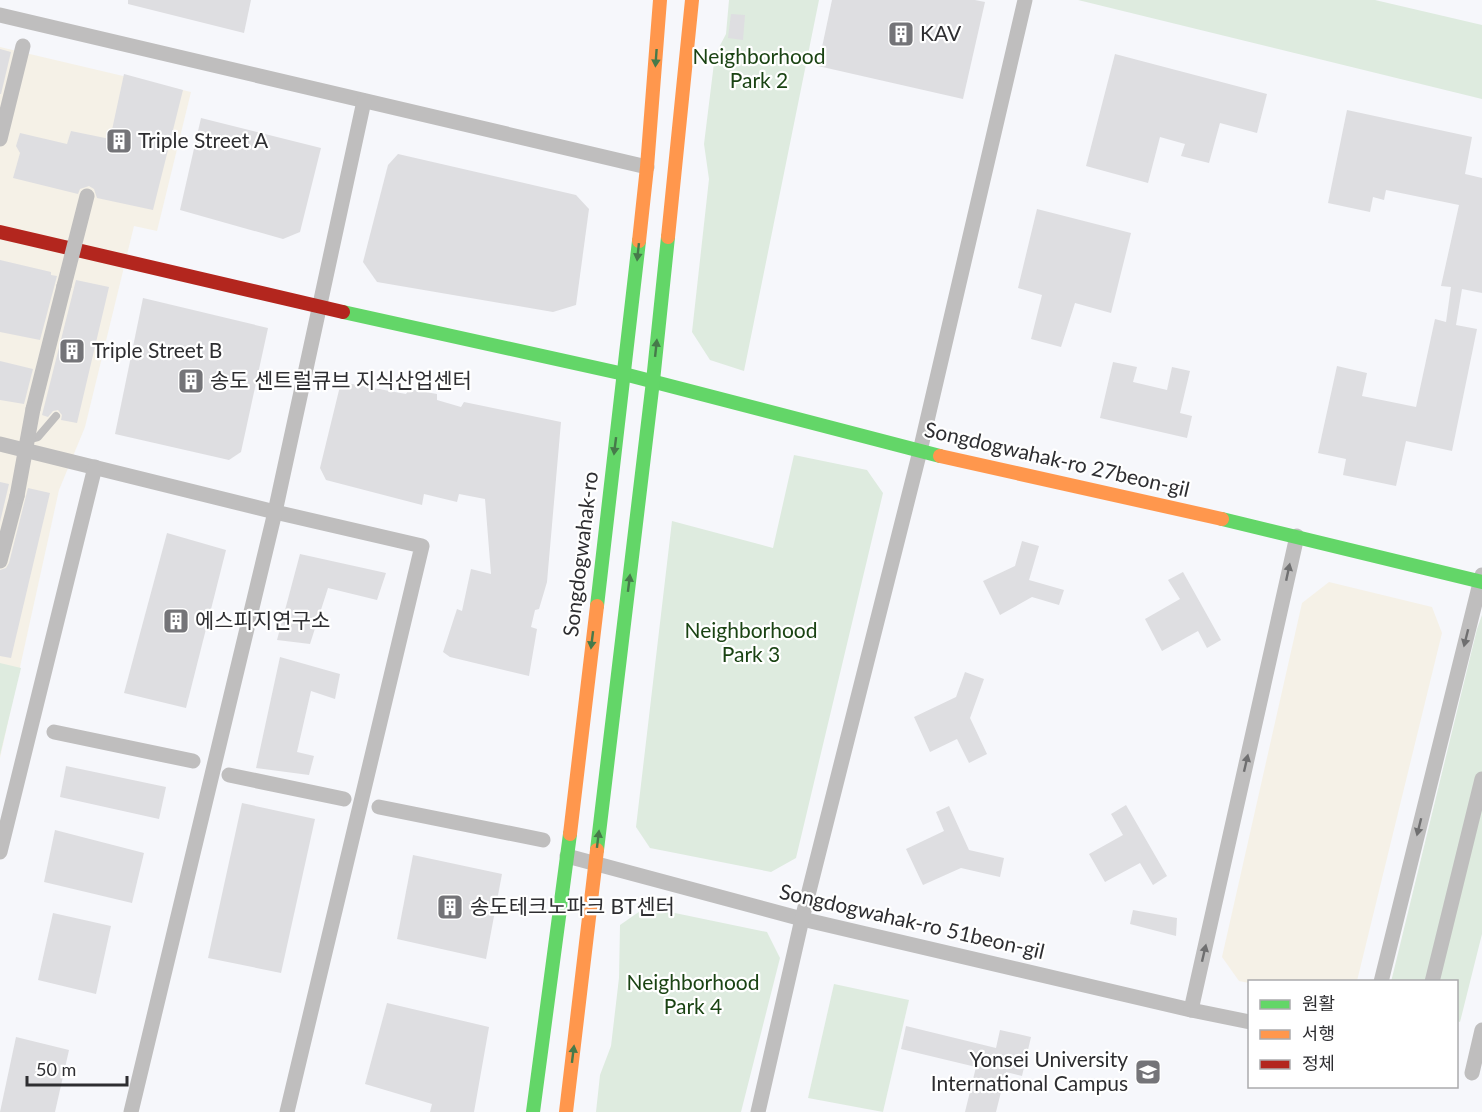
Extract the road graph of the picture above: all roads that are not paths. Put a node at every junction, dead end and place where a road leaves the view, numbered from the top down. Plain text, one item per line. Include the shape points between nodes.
1 (660, 0) edge
2 (692, 0) edge
3 (1025, 0) edge
4 (0, 15) edge
5 (23, 46) dead end
6 (364, 101) junction
7 (0, 139) edge
8 (647, 166) junction
9 (87, 196) dead end
10 (0, 231) edge
11 (319, 308) junction
12 (624, 374) junction
13 (653, 381) junction
14 (56, 416) dead end
15 (3, 444) edge
16 (920, 451) junction
17 (95, 467) junction
18 (275, 512) junction
19 (1297, 536) junction
20 (0, 561) edge
21 (1481, 579) edge
22 (54, 732) dead end
23 (193, 761) dead end
24 (229, 774) dead end
25 (1482, 779) edge
26 (344, 799) dead end
27 (379, 807) dead end
28 (543, 840) dead end
29 (0, 852) edge
30 (567, 856) junction
31 (595, 863) junction
32 (802, 919) junction
33 (1380, 980) edge
34 (1432, 980) edge
35 (1191, 1010) junction
36 (1248, 1022) edge
37 (1482, 1030) edge
38 (1471, 1072) edge
39 (131, 1112) edge
40 (286, 1112) edge
41 (533, 1112) edge
42 (566, 1112) edge
43 (758, 1112) edge

1 -> 8 main road, Songdogwahak-ro
13 -> 2 main road
3 - 16 street
4 - 6 street
5 - 7 street
6 - 8 street
6 - 11 street
8 -> 12 main road, Songdogwahak-ro
9 - 20 street, bridge via 33,409
10 - 11 main road, Songdogwahak-ro 27beon-gil
11 - 12 main road, Songdogwahak-ro 27beon-gil
11 - 18 street
12 - 13 main road, Songdogwahak-ro 27beon-gil
12 -> 30 main road, Songdogwahak-ro
13 - 16 main road, Songdogwahak-ro 27beon-gil
31 -> 13 main road
14 - 15 lane via 38,437
15 - 17 street
16 - 19 main road, Songdogwahak-ro 27beon-gil
16 - 32 street
17 - 18 street
17 - 29 street
18 - 39 street
18 - 40 street via 422,546
19 - 21 main road, Songdogwahak-ro 27beon-gil
35 -> 19 street
21 -> 33 street
22 - 23 street
24 - 26 street
25 - 34 street
27 - 28 street
30 - 31 street, Songdogwahak-ro 51beon-gil
30 - 41 main road, Songdogwahak-ro
31 - 32 street, Songdogwahak-ro 51beon-gil
42 -> 31 main road
32 - 35 street, Songdogwahak-ro 51beon-gil
32 - 43 street
35 - 36 street, Songdogwahak-ro 51beon-gil
37 - 38 street

